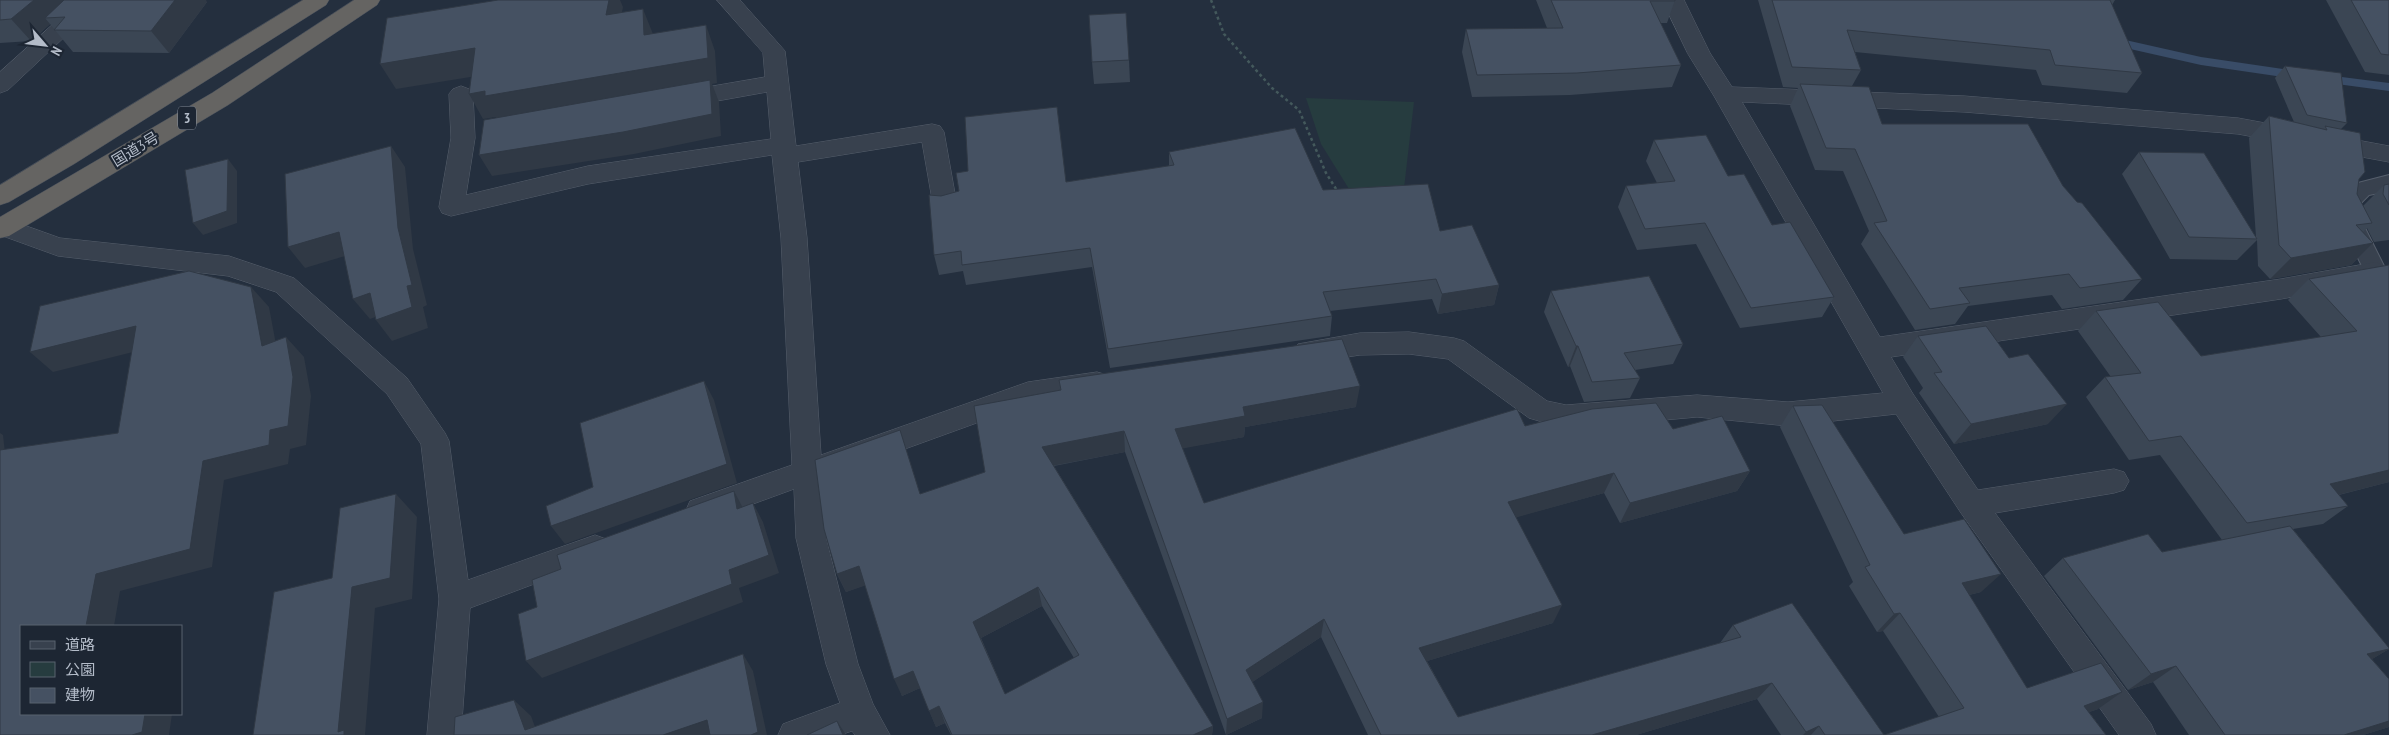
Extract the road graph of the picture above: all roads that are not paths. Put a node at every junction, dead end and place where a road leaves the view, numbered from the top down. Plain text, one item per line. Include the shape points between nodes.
1 (94, 0) edge
2 (318, 0) edge
3 (369, 0) edge
4 (728, 0) edge
5 (1673, 0) edge
6 (777, 83) junction
7 (0, 85) edge
8 (461, 94) dead end
9 (1725, 94) junction
10 (660, 104) edge
11 (784, 151) junction
12 (2389, 154) edge
13 (2389, 184) edge
14 (0, 196) edge
15 (945, 205) edge
16 (2, 228) edge
17 (2385, 283) edge
18 (1874, 350) junction
19 (1282, 356) edge
20 (1125, 378) edge
21 (1904, 402) junction
22 (808, 471) junction
23 (2114, 481) dead end
24 (1970, 504) junction
25 (678, 518) edge
26 (622, 539) edge
27 (455, 599) junction
28 (866, 723) edge
29 (444, 735) edge
30 (795, 735) edge
31 (2139, 735) edge

1 - 7 street
2 - 14 highway, 国道3号 / 3
3 - 16 highway, 国道3号 / 3 via 220,99
4 - 6 street via 774,51
5 - 9 street via 1699,54
6 - 10 street
6 - 11 street
8 - 11 street via 473,136 451,207 588,175
9 - 12 street via 1964,104 2238,126
9 - 18 street
11 - 15 street via 932,132
11 - 22 street via 794,238
13 - 17 lane via 2362,189 2350,201 2348,216
16 - 27 street via 58,246 229,266 285,284 397,386 435,441
17 - 18 street via 2281,289
18 - 21 street
19 - 21 street via 1360,344 1410,342 1454,349 1539,410 1566,417 1697,406 1788,414
20 - 22 street via 1028,393
21 - 24 street
22 - 25 street
22 - 28 street via 811,538 842,664
23 - 24 street
24 - 31 street
26 - 27 street
27 - 29 street
28 - 30 street

